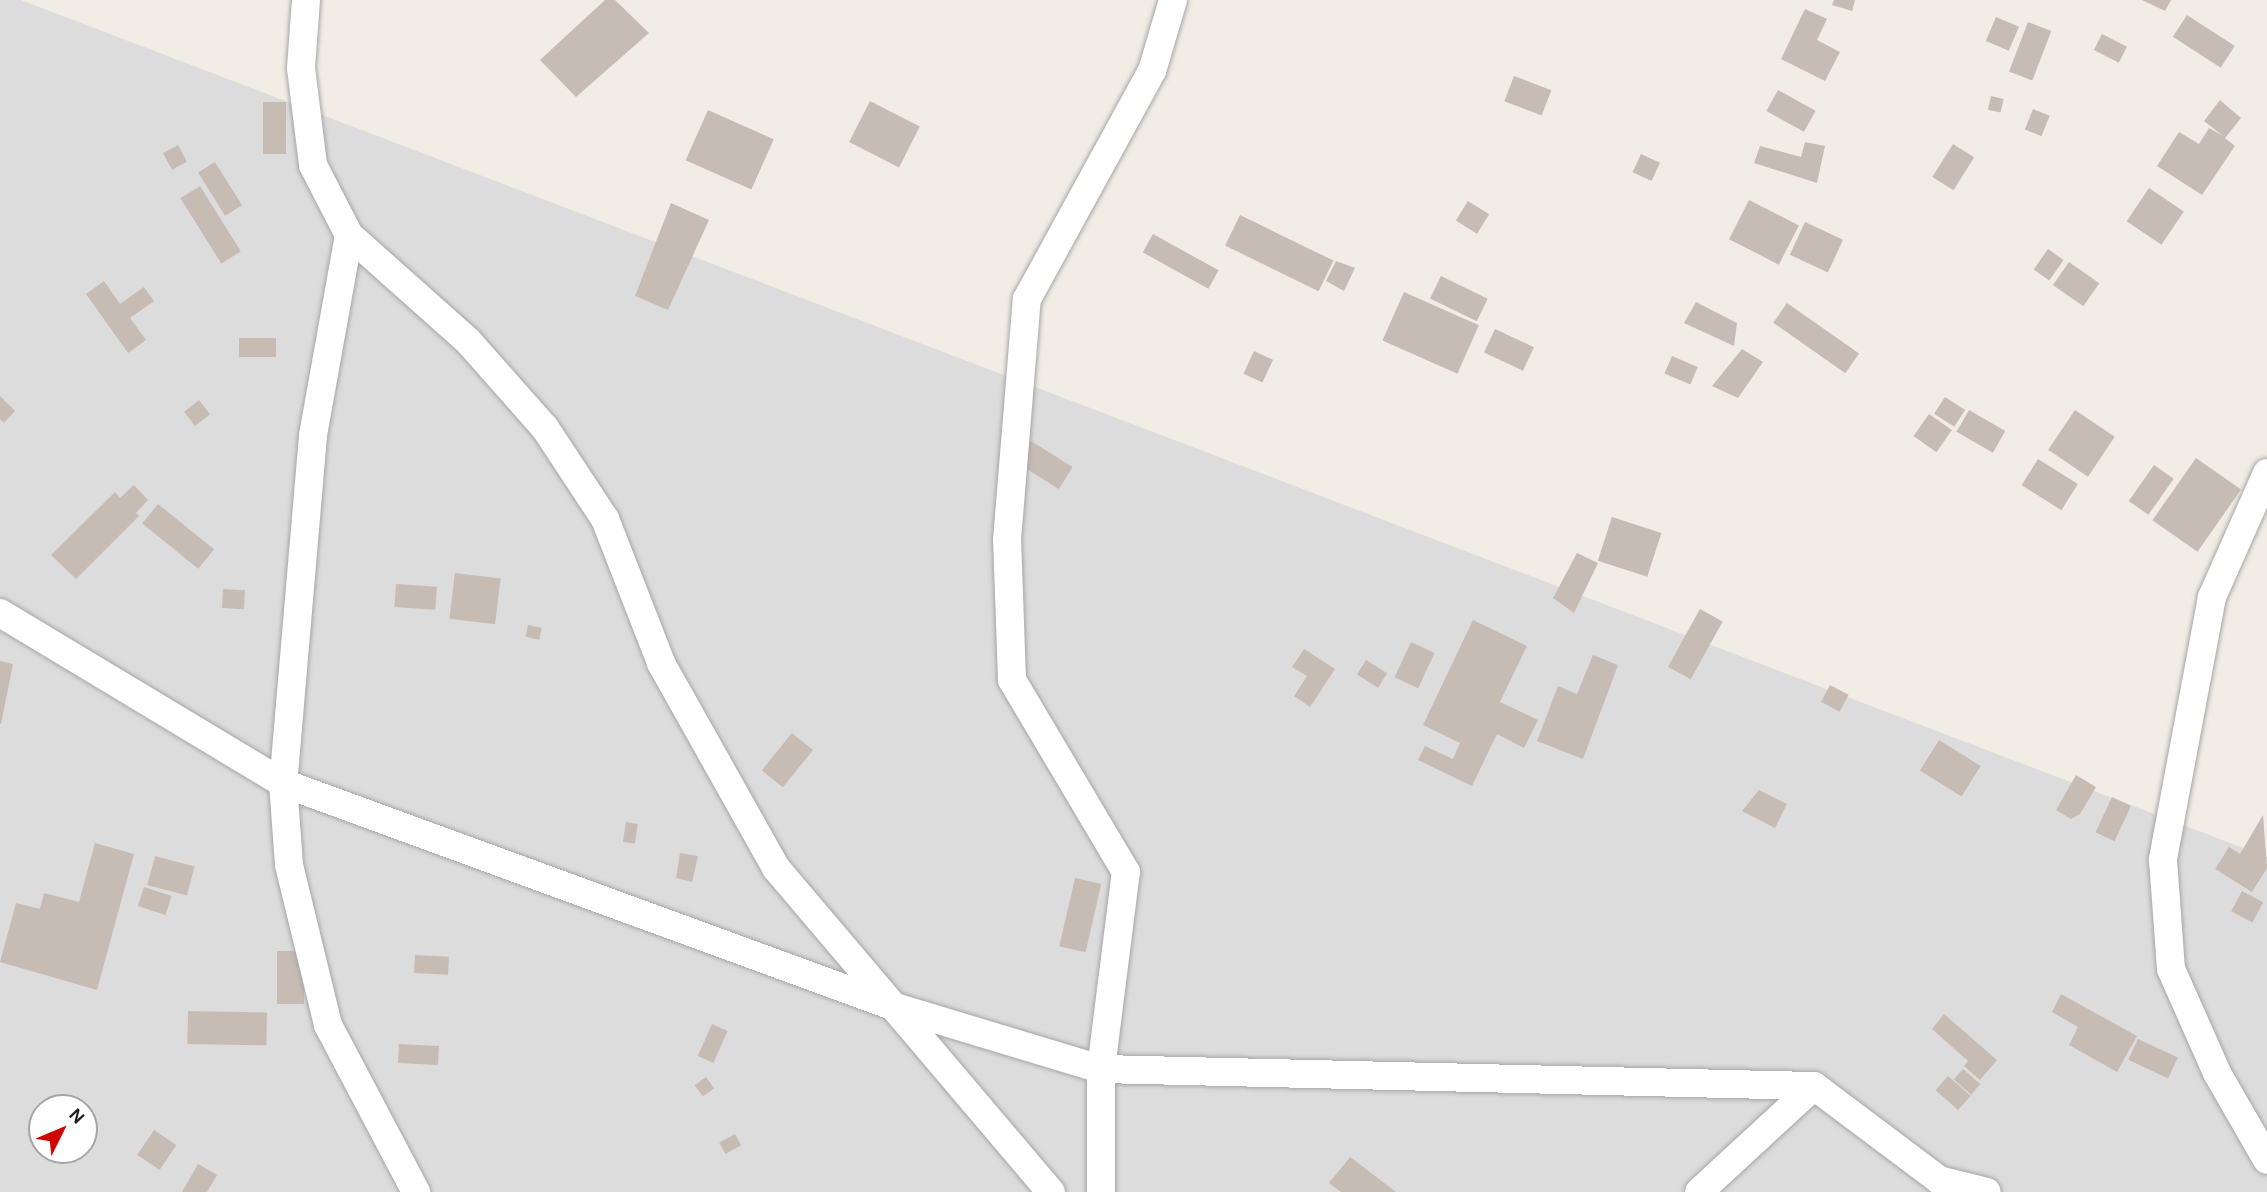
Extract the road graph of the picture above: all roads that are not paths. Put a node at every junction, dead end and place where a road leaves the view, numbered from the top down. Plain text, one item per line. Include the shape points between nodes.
1 (306, 0) edge
2 (1173, 0) edge
3 (349, 235) junction
4 (2267, 473) edge
5 (2267, 508) edge
6 (2242, 530) junction
7 (0, 613) edge
8 (283, 783) junction
9 (895, 1007) junction
10 (1101, 1069) junction
11 (1814, 1086) junction
12 (2267, 1160) edge
13 (416, 1192) edge
14 (1051, 1192) edge
15 (1101, 1192) edge
16 (1699, 1192) edge
17 (1987, 1192) edge

1 - 3 street via 300,68 313,165
2 - 10 street via 1152,71 1027,299 1007,540 1012,680 1126,872
3 - 8 street via 313,436
3 - 9 street via 468,341 545,428 605,519 661,663 776,867
4 - 6 street
5 - 6 street
6 - 12 street via 2212,597 2163,860 2171,969 2217,1073
7 - 8 street
8 - 9 street
8 - 13 street via 289,865 328,1025
9 - 10 street
9 - 14 street
10 - 11 street
10 - 15 street
11 - 16 street
11 - 17 street via 1939,1180

